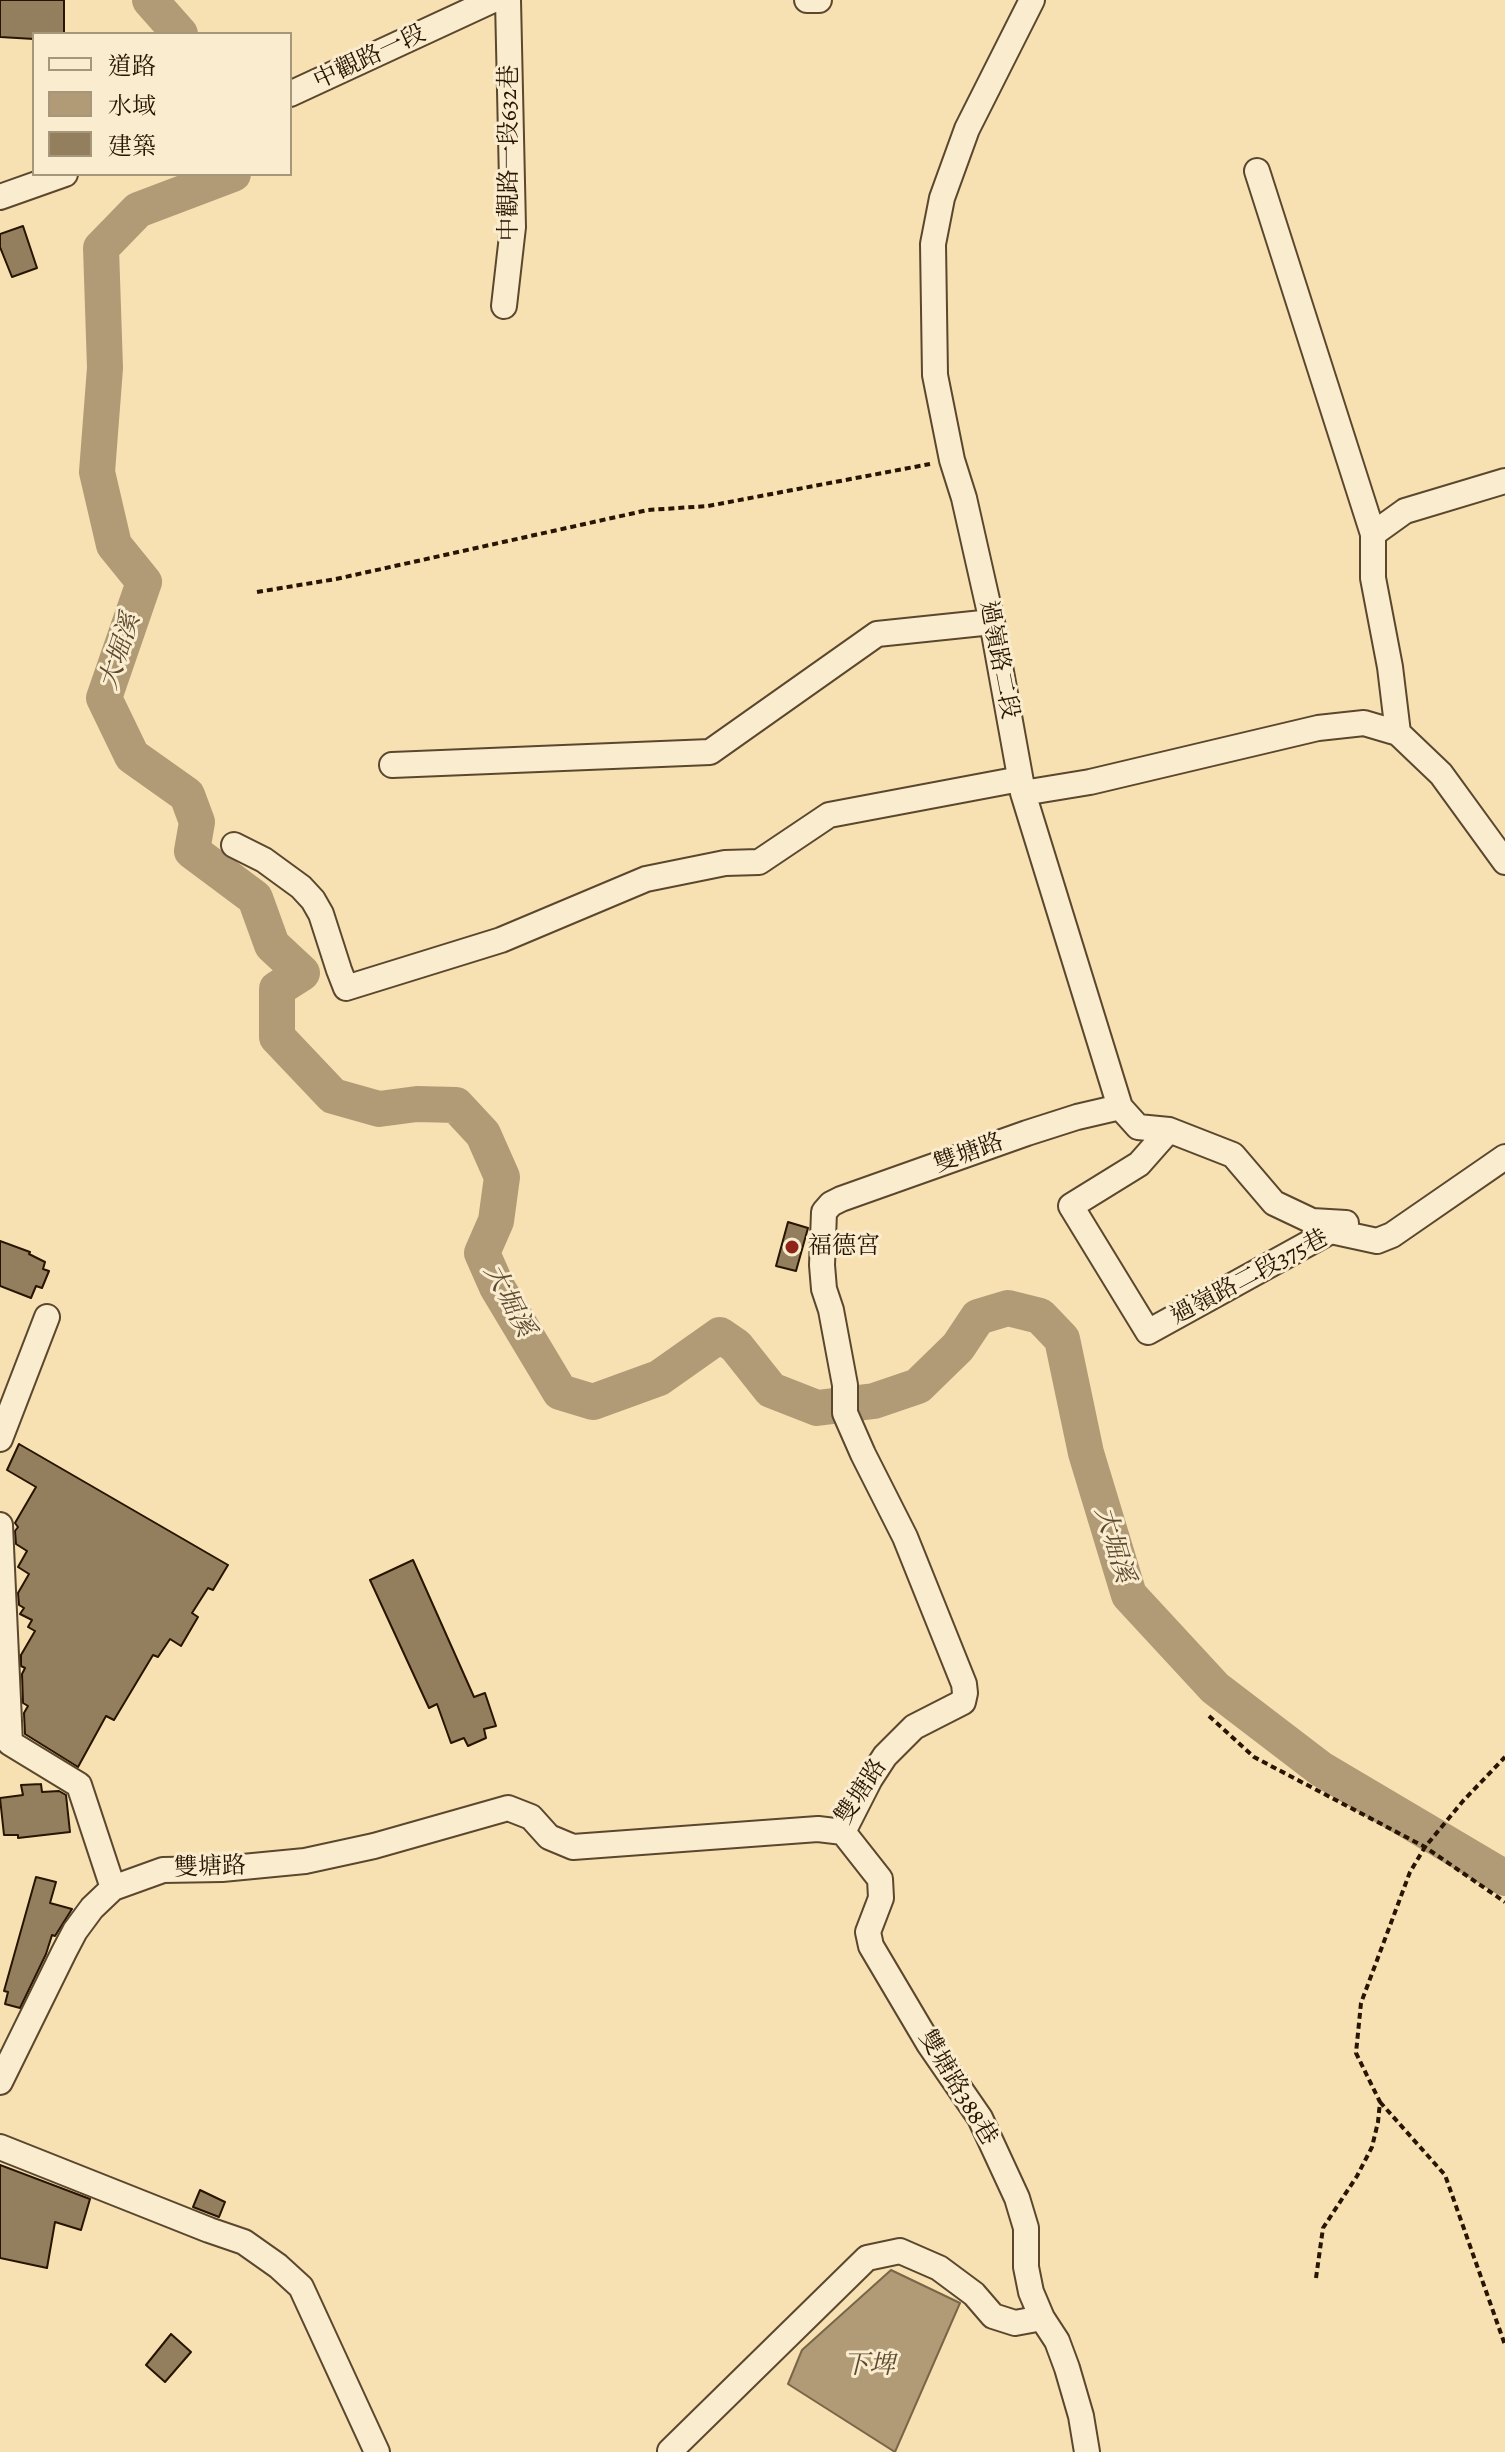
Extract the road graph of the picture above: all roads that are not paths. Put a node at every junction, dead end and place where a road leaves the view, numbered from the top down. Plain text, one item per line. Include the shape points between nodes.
1 (493, 0) edge
2 (508, 0) edge
3 (807, 0) edge
4 (819, 0) edge
5 (1032, 0) edge
6 (294, 93) edge
7 (1257, 171) dead end
8 (59, 176) edge
9 (0, 197) edge
10 (504, 306) dead end
11 (1505, 481) edge
12 (1373, 534) junction
13 (992, 622) junction
14 (1398, 733) junction
15 (392, 765) dead end
16 (1022, 786) junction
17 (234, 845) dead end
18 (1505, 862) edge
19 (1120, 1107) junction
20 (1169, 1130) junction
21 (1505, 1157) edge
22 (1392, 1235) junction
23 (47, 1317) dead end
24 (0, 1439) edge
25 (0, 1525) edge
26 (843, 1832) junction
27 (113, 1888) junction
28 (0, 2082) edge
29 (0, 2147) edge
30 (1042, 2318) junction
31 (670, 2451) edge
32 (377, 2452) edge
33 (1087, 2452) edge

1 - 6 street, 中觀路一段
2 - 10 street, 中觀路一段632巷 via 513,227
3 - 4 street
5 - 13 street, 過嶺路二段 via 967,129 942,198 933,244 935,375
7 - 12 street
8 - 9 street
11 - 12 street via 1405,511
12 - 14 street via 1373,578
13 - 15 street via 877,634 710,752
13 - 16 street, 過嶺路二段
14 - 16 street via 1364,723 1318,728 1090,782
14 - 18 street via 1441,774
16 - 17 street via 829,815 759,862 725,863 646,879 501,940 346,988 313,900 264,860
16 - 19 street, 過嶺路二段
19 - 20 street via 1138,1127
19 - 26 street, 雙塘路 via 1027,1133 831,1204 824,1212 824,1289 845,1385 845,1413 905,1537 965,1693 963,1702 914,1727 885,1756
20 - 22 street via 1233,1155 1274,1203 1312,1221 1380,1225
20 - 22 street, 過嶺路二段375巷 via 1139,1164 1071,1206 1148,1332 1331,1231 1377,1241
21 - 22 street
23 - 24 street
25 - 27 street via 10,1743 79,1785
26 - 27 street, 雙塘路 via 818,1829 573,1847 549,1837 531,1817 508,1808 305,1861 163,1870
26 - 30 street, 雙塘路388巷 via 880,1879 881,1898 868,1932 871,1946 980,2118 1017,2198 1026,2228 1031,2292
27 - 28 street, 雙塘路 via 75,1931
29 - 32 street via 244,2242 278,2266 301,2287
30 - 31 street via 1015,2323 993,2316 939,2268 900,2251 867,2258
30 - 33 street, 雙塘路388巷 via 1067,2368

